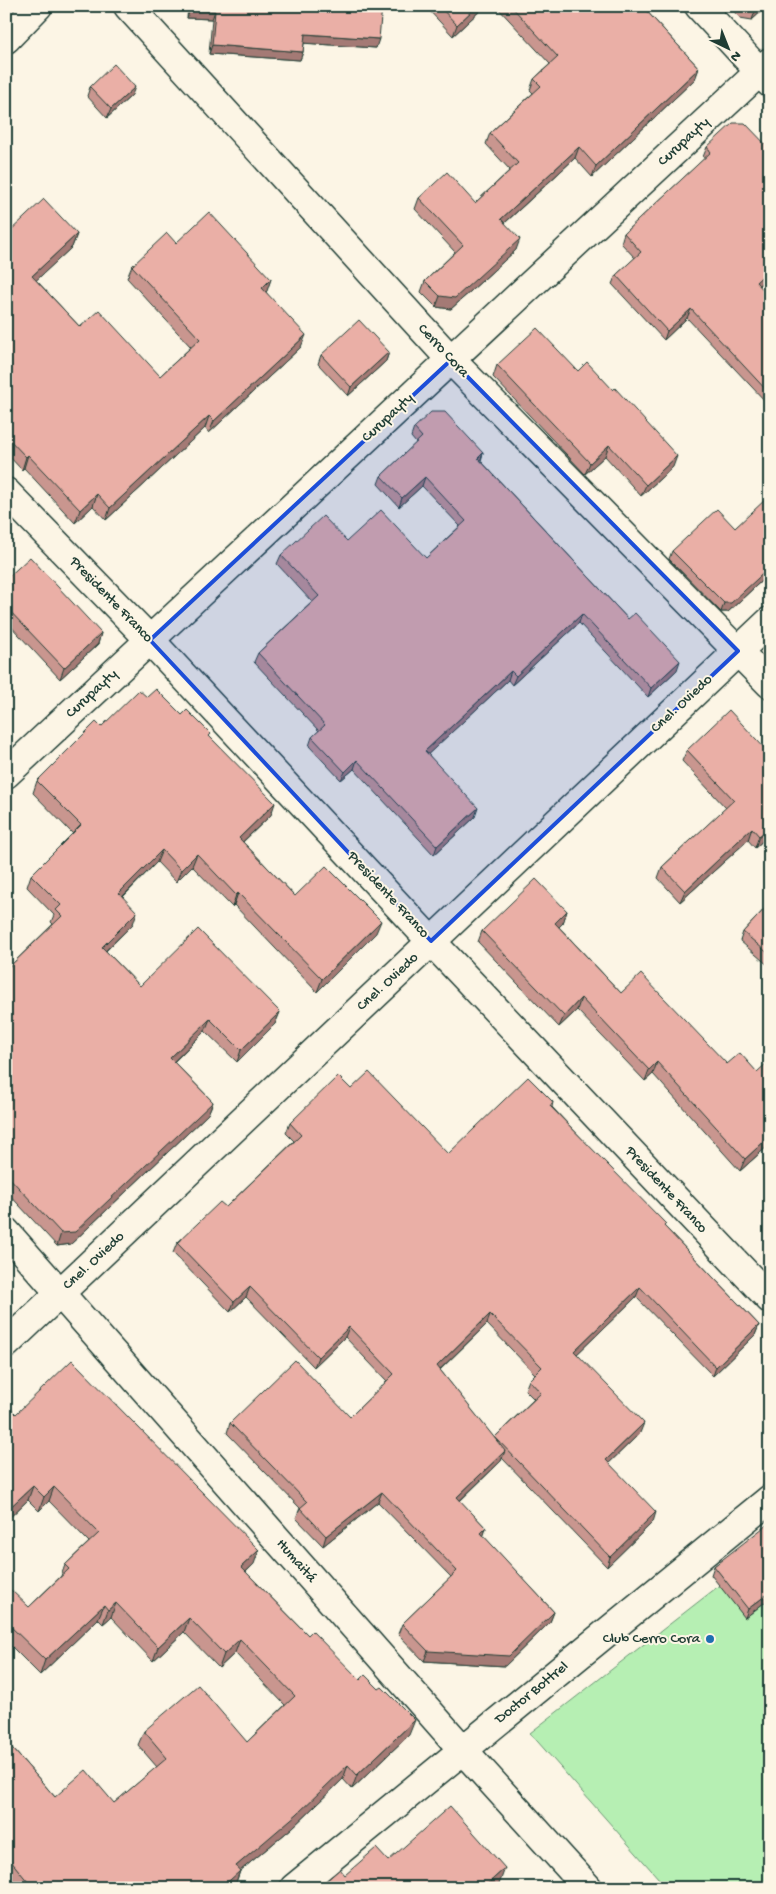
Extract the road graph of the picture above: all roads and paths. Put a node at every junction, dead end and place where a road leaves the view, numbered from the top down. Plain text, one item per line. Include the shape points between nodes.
1 (38, 6) edge
2 (128, 6) edge
3 (699, 6) edge
4 (6, 39) edge
5 (766, 72) edge
6 (451, 360) junction
7 (6, 492) edge
8 (770, 621) edge
9 (150, 640) junction
10 (738, 651) junction
11 (770, 684) edge
12 (6, 774) edge
13 (431, 942) junction
14 (6, 1232) edge
15 (60, 1293) junction
16 (770, 1299) edge
17 (6, 1344) edge
18 (770, 1499) edge
19 (463, 1750) junction
20 (294, 1888) edge
21 (588, 1888) edge

1 - 4 street
2 - 6 street, Cerro Cora
3 - 5 street
5 - 6 street, Curupayty
6 - 9 street, Curupayty
6 - 10 street, Cerro Cora
7 - 9 street, Presidente Franco
8 - 10 street, Cnel. Oviedo
9 - 12 street, Curupayty
9 - 13 street, Presidente Franco
10 - 11 street, Cerro Cora
10 - 13 street, Cnel. Oviedo
13 - 15 street, Cnel. Oviedo
13 - 16 street, Presidente Franco
14 - 15 street, Humaitá
15 - 17 street, Cnel. Oviedo
15 - 19 street, Humaitá
18 - 19 street, Doctor Bottrel
19 - 20 street, Doctor Bottrel
19 - 21 street, Humaitá

